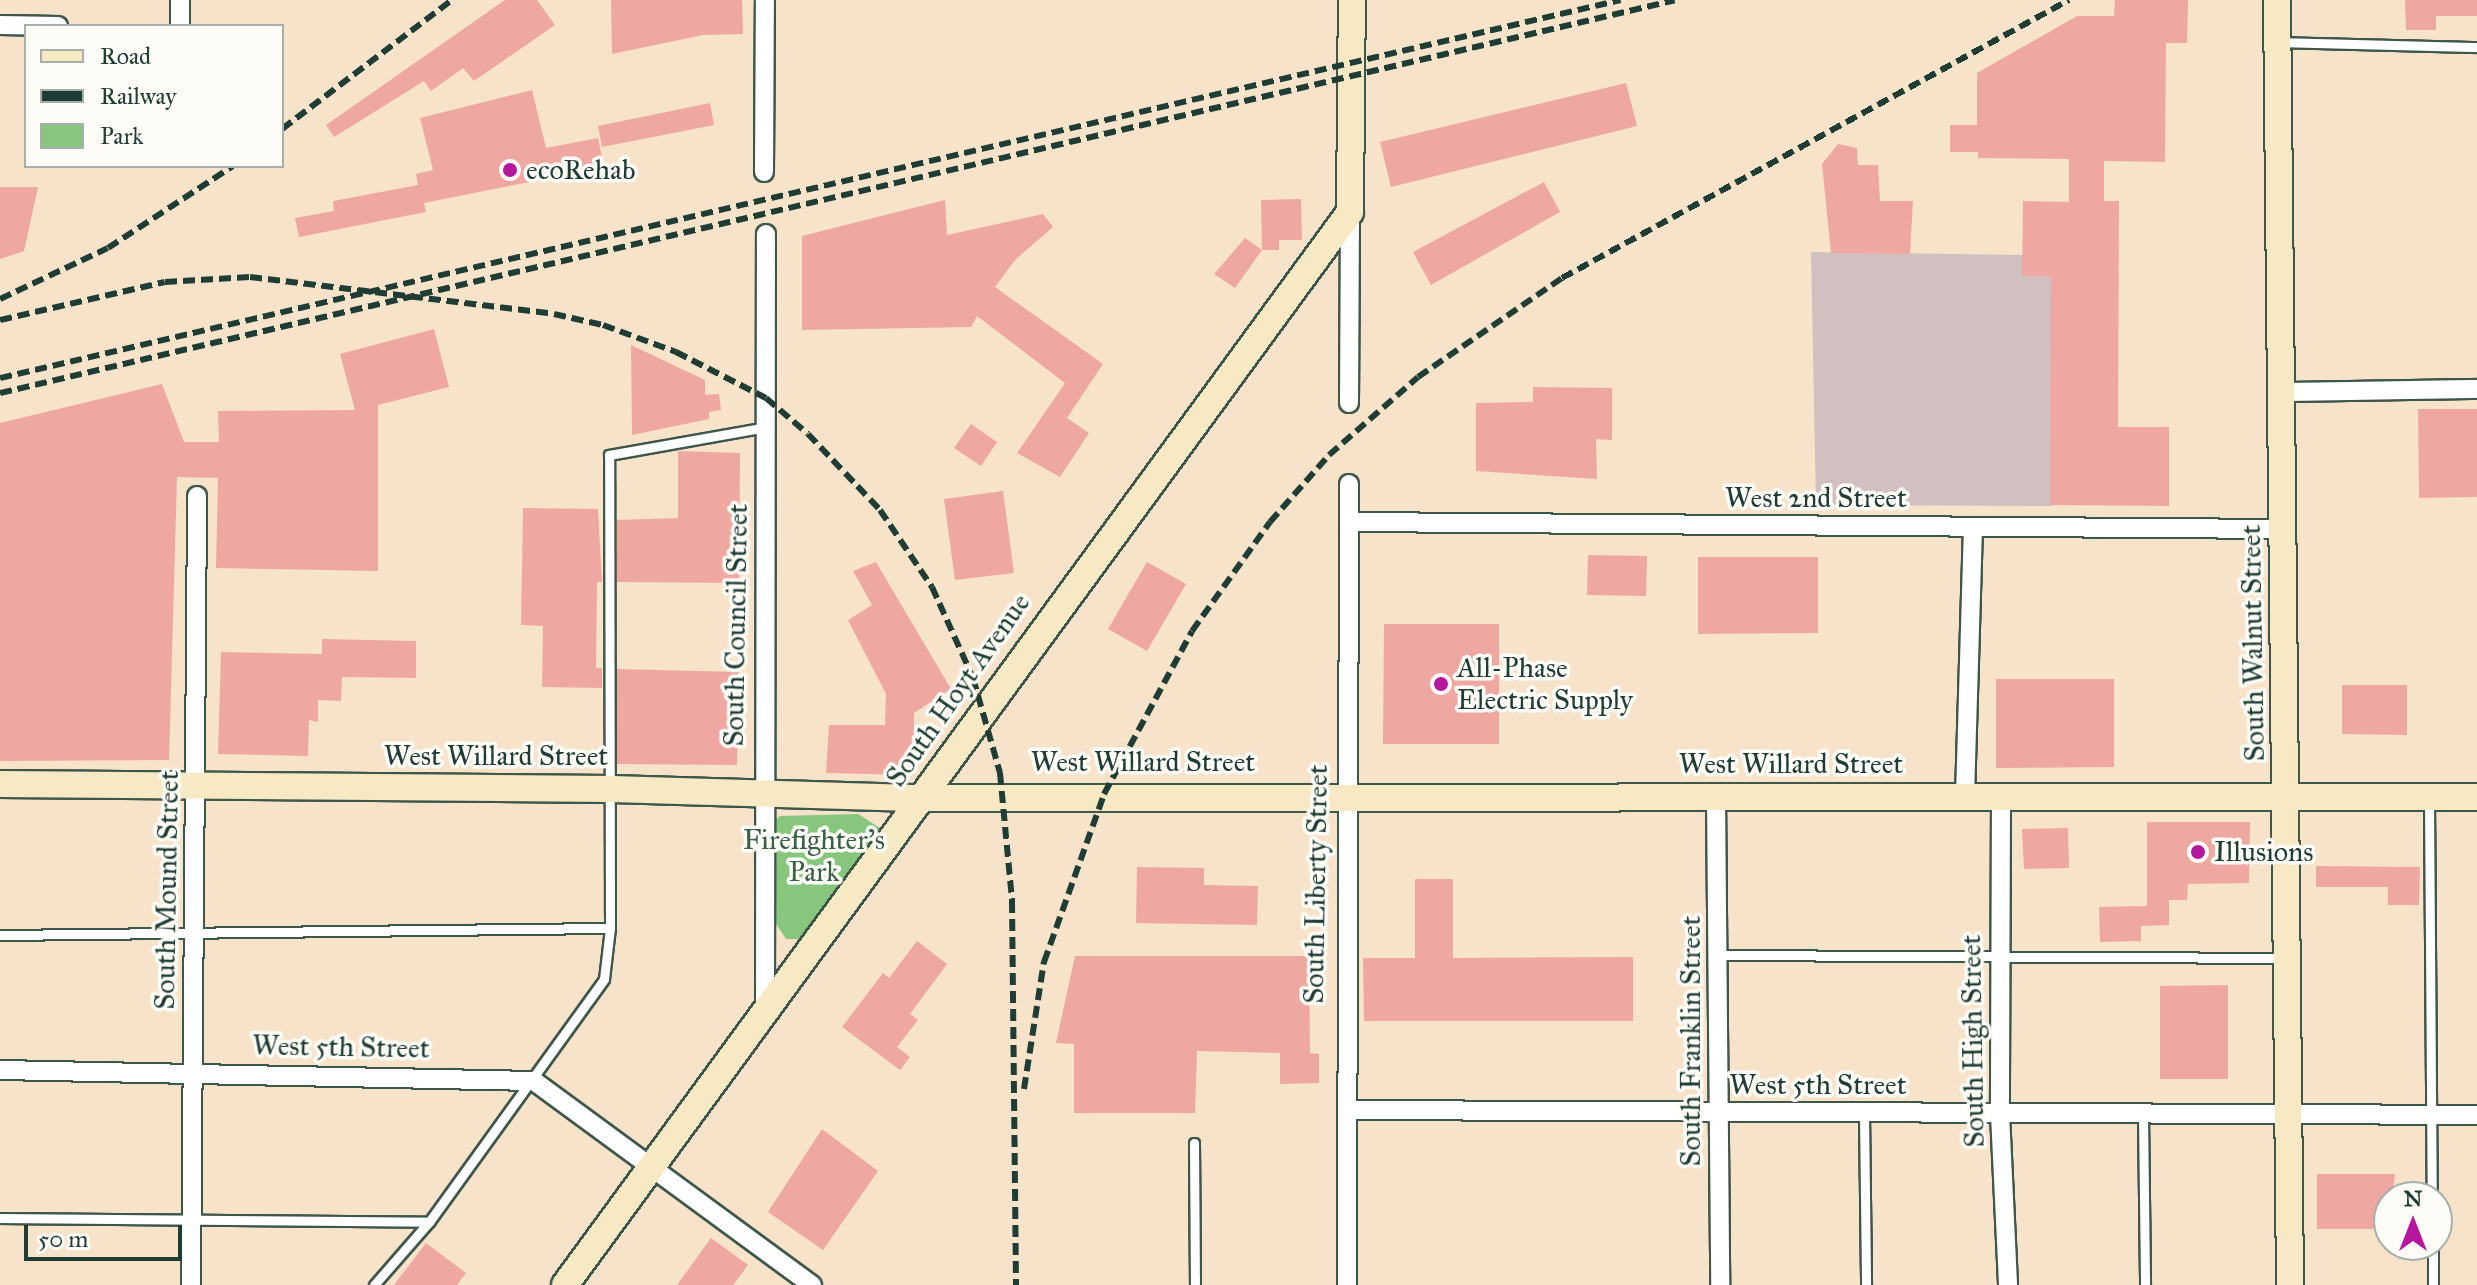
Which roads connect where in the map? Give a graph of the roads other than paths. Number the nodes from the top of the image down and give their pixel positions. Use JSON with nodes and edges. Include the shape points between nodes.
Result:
{"nodes":[{"id":1,"x":180,"y":0,"type":"edge"},
{"id":2,"x":765,"y":0,"type":"edge"},
{"id":3,"x":1352,"y":0,"type":"edge"},
{"id":4,"x":2277,"y":0,"type":"edge"},
{"id":5,"x":180,"y":24,"type":"edge"},
{"id":6,"x":0,"y":25,"type":"edge"},
{"id":7,"x":24,"y":25,"type":"edge"},
{"id":8,"x":2277,"y":42,"type":"junction"},
{"id":9,"x":2477,"y":47,"type":"edge"},
{"id":10,"x":764,"y":172,"type":"dead end"},
{"id":11,"x":1350,"y":212,"type":"junction"},
{"id":12,"x":766,"y":234,"type":"dead end"},
{"id":13,"x":2477,"y":389,"type":"edge"},
{"id":14,"x":2282,"y":392,"type":"junction"},
{"id":15,"x":1349,"y":403,"type":"dead end"},
{"id":16,"x":766,"y":427,"type":"junction"},
{"id":17,"x":1349,"y":484,"type":"dead end"},
{"id":18,"x":197,"y":496,"type":"dead end"},
{"id":19,"x":1350,"y":522,"type":"junction"},
{"id":20,"x":1973,"y":527,"type":"junction"},
{"id":21,"x":2282,"y":529,"type":"junction"},
{"id":22,"x":0,"y":784,"type":"edge"},
{"id":23,"x":193,"y":786,"type":"junction"},
{"id":24,"x":612,"y":789,"type":"junction"},
{"id":25,"x":762,"y":793,"type":"junction"},
{"id":26,"x":1347,"y":794,"type":"junction"},
{"id":27,"x":1716,"y":796,"type":"junction"},
{"id":28,"x":1965,"y":796,"type":"junction"},
{"id":29,"x":2286,"y":796,"type":"junction"},
{"id":30,"x":2429,"y":796,"type":"junction"},
{"id":31,"x":2001,"y":797,"type":"junction"},
{"id":32,"x":2477,"y":797,"type":"edge"},
{"id":33,"x":921,"y":798,"type":"junction"},
{"id":34,"x":610,"y":928,"type":"junction"},
{"id":35,"x":0,"y":935,"type":"edge"},
{"id":36,"x":195,"y":935,"type":"junction"},
{"id":37,"x":1999,"y":954,"type":"junction"},
{"id":38,"x":1718,"y":955,"type":"junction"},
{"id":39,"x":2289,"y":959,"type":"junction"},
{"id":40,"x":765,"y":1017,"type":"junction"},
{"id":41,"x":0,"y":1070,"type":"edge"},
{"id":42,"x":192,"y":1071,"type":"junction"},
{"id":43,"x":534,"y":1081,"type":"junction"},
{"id":44,"x":1347,"y":1110,"type":"junction"},
{"id":45,"x":1719,"y":1112,"type":"junction"},
{"id":46,"x":1864,"y":1114,"type":"junction"},
{"id":47,"x":2000,"y":1114,"type":"junction"},
{"id":48,"x":2143,"y":1115,"type":"junction"},
{"id":49,"x":2288,"y":1115,"type":"junction"},
{"id":50,"x":2431,"y":1115,"type":"junction"},
{"id":51,"x":2477,"y":1115,"type":"edge"},
{"id":52,"x":1194,"y":1143,"type":"dead end"},
{"id":53,"x":653,"y":1167,"type":"junction"},
{"id":54,"x":2432,"y":1181,"type":"edge"},
{"id":55,"x":0,"y":1218,"type":"edge"},
{"id":56,"x":192,"y":1219,"type":"junction"},
{"id":57,"x":429,"y":1222,"type":"junction"},
{"id":58,"x":2433,"y":1261,"type":"edge"},
{"id":59,"x":191,"y":1285,"type":"edge"},
{"id":60,"x":374,"y":1285,"type":"edge"},
{"id":61,"x":566,"y":1285,"type":"edge"},
{"id":62,"x":812,"y":1285,"type":"edge"},
{"id":63,"x":1195,"y":1285,"type":"edge"},
{"id":64,"x":1347,"y":1285,"type":"edge"},
{"id":65,"x":1720,"y":1285,"type":"edge"},
{"id":66,"x":1866,"y":1285,"type":"edge"},
{"id":67,"x":2008,"y":1285,"type":"edge"},
{"id":68,"x":2145,"y":1285,"type":"edge"},
{"id":69,"x":2290,"y":1285,"type":"edge"},
{"id":70,"x":2433,"y":1285,"type":"edge"}],
"edges":[{"from":1,"to":5,"type":"street"},
{"from":2,"to":10,"type":"street"},
{"from":3,"to":11,"type":"main road"},
{"from":4,"to":8,"type":"main road","name":"South Walnut Street"},
{"from":6,"to":7,"type":"street"},
{"from":8,"to":9,"type":"lane"},
{"from":8,"to":14,"type":"main road","name":"South Walnut Street"},
{"from":11,"to":15,"type":"street"},
{"from":11,"to":33,"type":"main road","name":"South Hoyt Avenue"},
{"from":12,"to":16,"type":"street","name":"South Council Street"},
{"from":13,"to":14,"type":"street"},
{"from":14,"to":21,"type":"main road","name":"South Walnut Street"},
{"from":16,"to":24,"type":"lane","via":[[609,455]]},
{"from":16,"to":25,"type":"street","name":"South Council Street"},
{"from":17,"to":19,"type":"street","name":"South Liberty Street"},
{"from":18,"to":23,"type":"street","name":"South Mound Street"},
{"from":19,"to":20,"type":"street","name":"West 2nd Street"},
{"from":19,"to":26,"type":"street","name":"South Liberty Street"},
{"from":20,"to":21,"type":"street","name":"West 2nd Street"},
{"from":20,"to":28,"type":"street"},
{"from":21,"to":29,"type":"main road","name":"South Walnut Street"},
{"from":22,"to":23,"type":"main road","name":"West Willard Street"},
{"from":23,"to":24,"type":"main road","name":"West Willard Street"},
{"from":23,"to":36,"type":"street","name":"South Mound Street"},
{"from":24,"to":25,"type":"main road","name":"West Willard Street"},
{"from":24,"to":34,"type":"lane"},
{"from":25,"to":33,"type":"main road","name":"West Willard Street"},
{"from":25,"to":40,"type":"street","name":"South Council Street"},
{"from":26,"to":27,"type":"main road","name":"West Willard Street"},
{"from":26,"to":33,"type":"main road","name":"West Willard Street"},
{"from":26,"to":44,"type":"street","name":"South Liberty Street"},
{"from":27,"to":28,"type":"main road","name":"West Willard Street"},
{"from":27,"to":38,"type":"street","name":"South Franklin Street"},
{"from":28,"to":31,"type":"main road","name":"West Willard Street"},
{"from":29,"to":30,"type":"main road","name":"West Willard Street"},
{"from":29,"to":31,"type":"main road","name":"West Willard Street"},
{"from":29,"to":39,"type":"main road","name":"South Walnut Street"},
{"from":30,"to":32,"type":"main road","name":"West Willard Street"},
{"from":30,"to":50,"type":"lane"},
{"from":31,"to":37,"type":"street","name":"South High Street"},
{"from":33,"to":40,"type":"main road","name":"South Hoyt Avenue"},
{"from":34,"to":36,"type":"lane"},
{"from":34,"to":43,"type":"lane","via":[[604,979]]},
{"from":35,"to":36,"type":"lane"},
{"from":36,"to":42,"type":"street","name":"South Mound Street"},
{"from":37,"to":38,"type":"lane"},
{"from":37,"to":39,"type":"lane"},
{"from":37,"to":47,"type":"street","name":"South High Street"},
{"from":38,"to":45,"type":"street","name":"South Franklin Street"},
{"from":39,"to":49,"type":"main road","name":"South Walnut Street"},
{"from":40,"to":53,"type":"main road","name":"South Hoyt Avenue"},
{"from":41,"to":42,"type":"street","name":"West 5th Street"},
{"from":42,"to":43,"type":"street","name":"West 5th Street"},
{"from":42,"to":56,"type":"street","name":"South Mound Street"},
{"from":43,"to":53,"type":"street"},
{"from":43,"to":57,"type":"lane"},
{"from":44,"to":45,"type":"street","name":"West 5th Street"},
{"from":44,"to":64,"type":"street","name":"South Liberty Street"},
{"from":45,"to":46,"type":"street","name":"West 5th Street"},
{"from":45,"to":65,"type":"street","name":"South Franklin Street"},
{"from":46,"to":47,"type":"street","name":"West 5th Street"},
{"from":46,"to":66,"type":"lane"},
{"from":47,"to":48,"type":"street","name":"West 5th Street"},
{"from":47,"to":67,"type":"street","name":"South High Street"},
{"from":48,"to":49,"type":"street","name":"West 5th Street"},
{"from":48,"to":68,"type":"lane"},
{"from":49,"to":50,"type":"street","name":"West 5th Street"},
{"from":49,"to":69,"type":"main road","name":"South Walnut Street"},
{"from":50,"to":51,"type":"street","name":"West 5th Street"},
{"from":50,"to":54,"type":"lane"},
{"from":52,"to":63,"type":"lane"},
{"from":53,"to":61,"type":"main road","name":"South Hoyt Avenue"},
{"from":53,"to":62,"type":"street"},
{"from":55,"to":56,"type":"lane"},
{"from":56,"to":57,"type":"lane"},
{"from":56,"to":59,"type":"street","name":"South Mound Street"},
{"from":57,"to":60,"type":"lane"},
{"from":58,"to":70,"type":"lane"}]}
